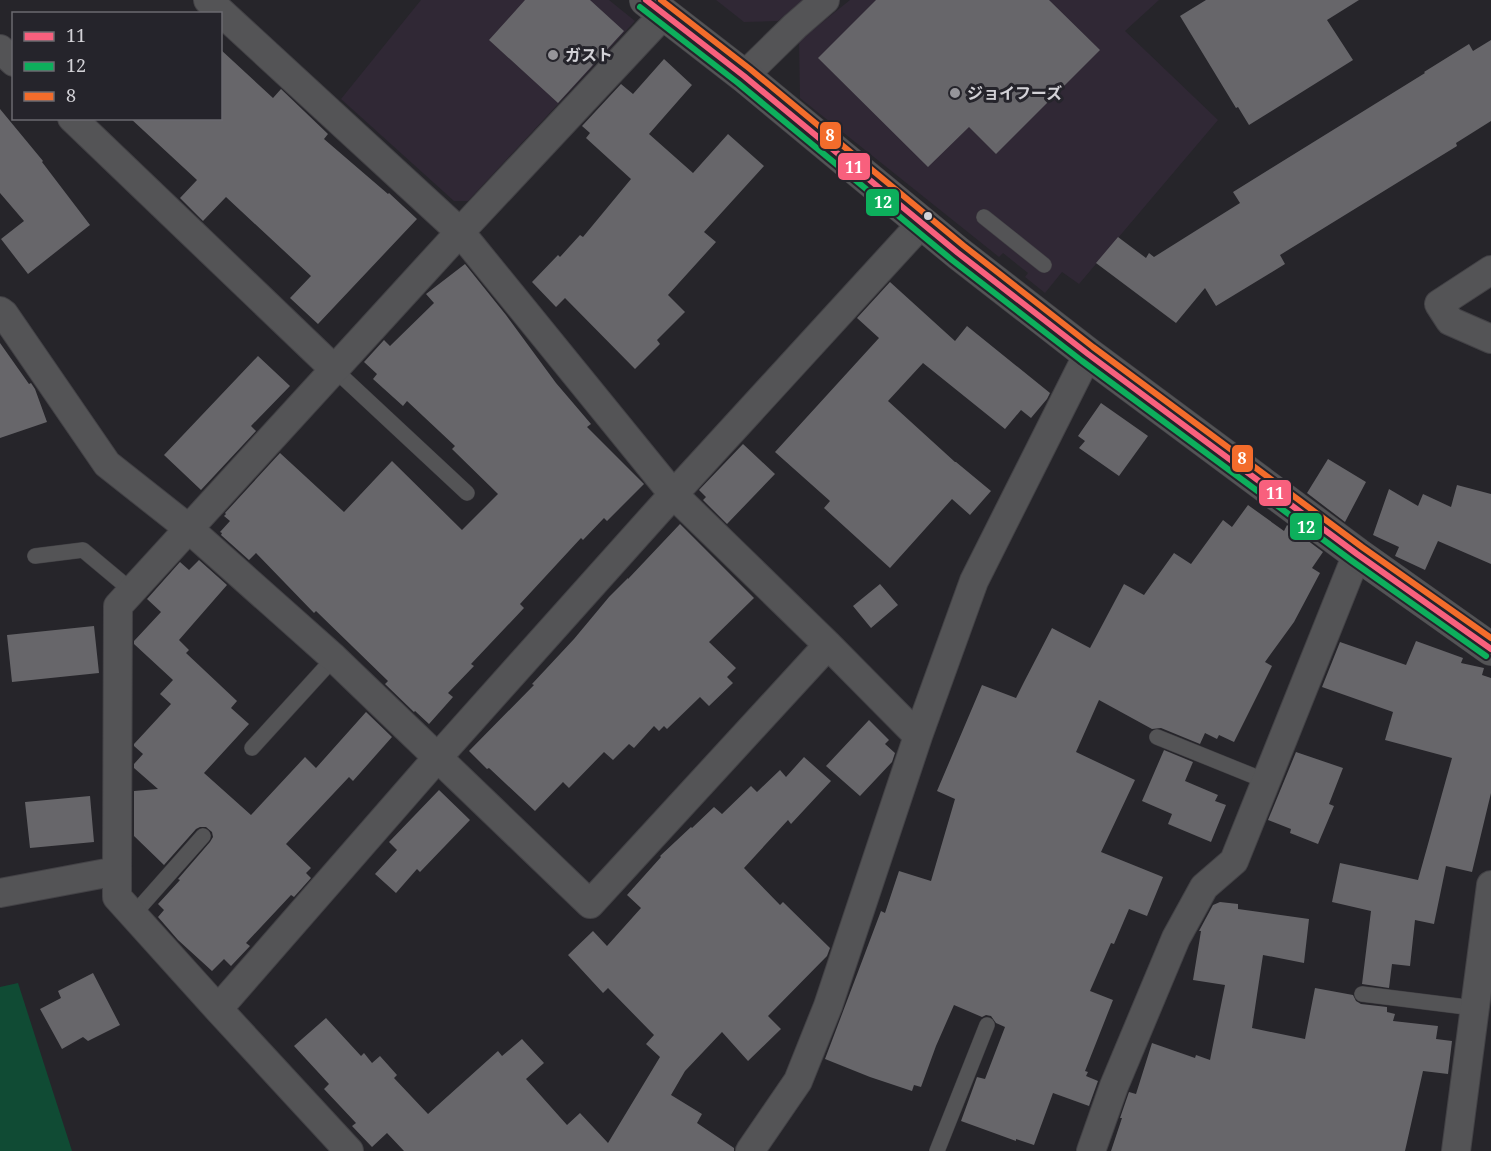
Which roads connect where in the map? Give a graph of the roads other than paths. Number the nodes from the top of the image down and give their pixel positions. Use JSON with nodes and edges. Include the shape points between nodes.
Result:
{"nodes":[{"id":1,"x":208,"y":0,"type":"edge"},
{"id":2,"x":825,"y":0,"type":"edge"},
{"id":3,"x":655,"y":7,"type":"edge"},
{"id":4,"x":221,"y":12,"type":"edge"},
{"id":5,"x":222,"y":13,"type":"edge"},
{"id":6,"x":0,"y":49,"type":"edge"},
{"id":7,"x":12,"y":60,"type":"edge"},
{"id":8,"x":744,"y":76,"type":"junction"},
{"id":9,"x":74,"y":120,"type":"edge"},
{"id":10,"x":984,"y":217,"type":"dead end"},
{"id":11,"x":922,"y":223,"type":"junction"},
{"id":12,"x":460,"y":232,"type":"junction"},
{"id":13,"x":1044,"y":265,"type":"dead end"},
{"id":14,"x":1491,"y":270,"type":"edge"},
{"id":15,"x":0,"y":311,"type":"edge"},
{"id":16,"x":1491,"y":339,"type":"edge"},
{"id":17,"x":1088,"y":354,"type":"junction"},
{"id":18,"x":334,"y":369,"type":"junction"},
{"id":19,"x":467,"y":493,"type":"dead end"},
{"id":20,"x":673,"y":494,"type":"junction"},
{"id":21,"x":188,"y":528,"type":"junction"},
{"id":22,"x":1357,"y":554,"type":"junction"},
{"id":23,"x":35,"y":556,"type":"dead end"},
{"id":24,"x":132,"y":591,"type":"junction"},
{"id":25,"x":828,"y":645,"type":"junction"},
{"id":26,"x":1491,"y":649,"type":"edge"},
{"id":27,"x":334,"y":658,"type":"junction"},
{"id":28,"x":918,"y":736,"type":"junction"},
{"id":29,"x":1157,"y":737,"type":"dead end"},
{"id":30,"x":252,"y":748,"type":"dead end"},
{"id":31,"x":438,"y":757,"type":"junction"},
{"id":32,"x":1266,"y":781,"type":"junction"},
{"id":33,"x":202,"y":836,"type":"dead end"},
{"id":34,"x":117,"y":871,"type":"junction"},
{"id":35,"x":1491,"y":885,"type":"edge"},
{"id":36,"x":0,"y":893,"type":"edge"},
{"id":37,"x":133,"y":915,"type":"junction"},
{"id":38,"x":1362,"y":994,"type":"dead end"},
{"id":39,"x":1474,"y":1008,"type":"junction"},
{"id":40,"x":218,"y":1009,"type":"junction"},
{"id":41,"x":987,"y":1025,"type":"dead end"},
{"id":42,"x":349,"y":1151,"type":"edge"},
{"id":43,"x":750,"y":1151,"type":"edge"},
{"id":44,"x":937,"y":1151,"type":"edge"},
{"id":45,"x":1091,"y":1151,"type":"edge"},
{"id":46,"x":1456,"y":1151,"type":"edge"}],
"edges":[{"from":1,"to":4,"type":"street"},
{"from":2,"to":8,"type":"street"},
{"from":3,"to":8,"type":"street"},
{"from":3,"to":12,"type":"street"},
{"from":5,"to":12,"type":"street"},
{"from":6,"to":7,"type":"street"},
{"from":8,"to":11,"type":"street"},
{"from":9,"to":18,"type":"street"},
{"from":10,"to":13,"type":"lane"},
{"from":11,"to":17,"type":"street"},
{"from":11,"to":20,"type":"street"},
{"from":12,"to":18,"type":"street"},
{"from":12,"to":20,"type":"street"},
{"from":14,"to":16,"type":"street","via":[[1439,304],[1450,321]]},
{"from":15,"to":21,"type":"street","via":[[107,464]]},
{"from":17,"to":22,"type":"street"},
{"from":17,"to":28,"type":"street","via":[[974,581]]},
{"from":18,"to":19,"type":"lane"},
{"from":18,"to":21,"type":"street"},
{"from":20,"to":25,"type":"street"},
{"from":20,"to":31,"type":"street"},
{"from":21,"to":24,"type":"street"},
{"from":21,"to":27,"type":"street"},
{"from":22,"to":26,"type":"street"},
{"from":22,"to":32,"type":"street"},
{"from":23,"to":24,"type":"lane","via":[[82,550]]},
{"from":24,"to":34,"type":"street","via":[[118,606]]},
{"from":25,"to":28,"type":"street"},
{"from":25,"to":31,"type":"street","via":[[590,904]]},
{"from":27,"to":30,"type":"lane"},
{"from":27,"to":31,"type":"street"},
{"from":28,"to":43,"type":"street","via":[[828,1006],[798,1080]]},
{"from":29,"to":32,"type":"lane"},
{"from":31,"to":40,"type":"street"},
{"from":32,"to":45,"type":"street","via":[[1234,861],[1204,887],[1176,938]]},
{"from":33,"to":37,"type":"lane"},
{"from":34,"to":36,"type":"street"},
{"from":34,"to":37,"type":"street","via":[[117,897]]},
{"from":35,"to":39,"type":"street"},
{"from":37,"to":40,"type":"street"},
{"from":38,"to":39,"type":"lane"},
{"from":39,"to":46,"type":"street"},
{"from":40,"to":42,"type":"street"},
{"from":41,"to":44,"type":"lane"}]}
